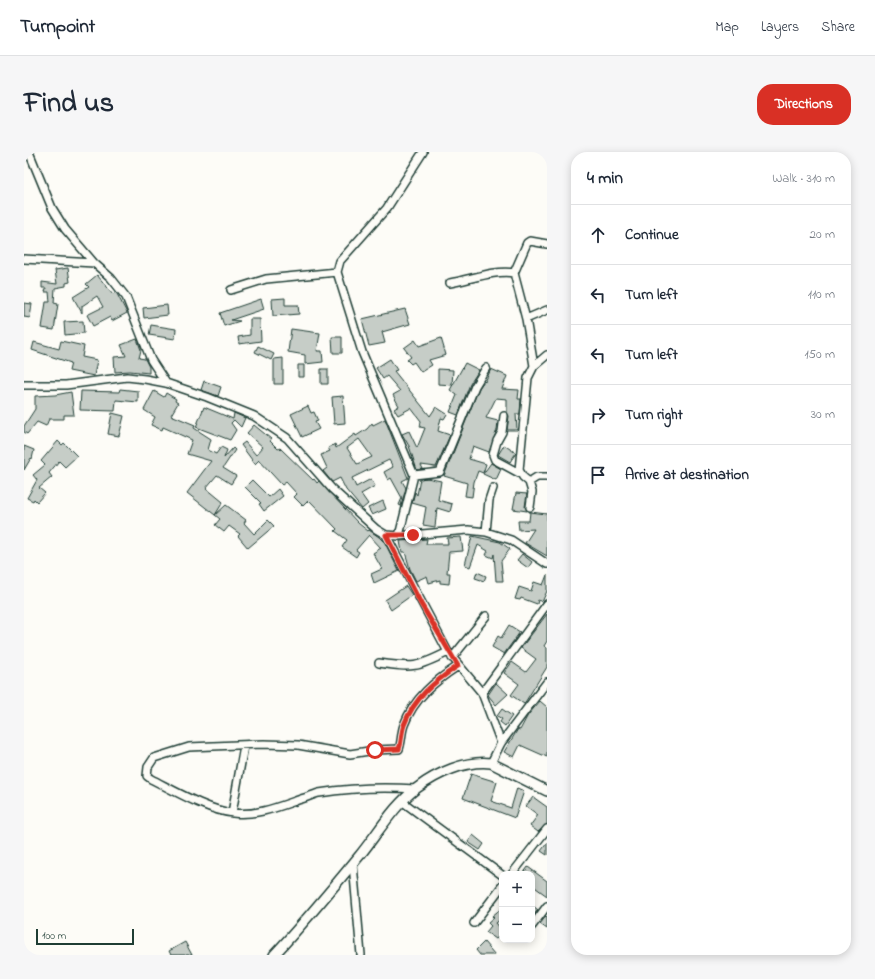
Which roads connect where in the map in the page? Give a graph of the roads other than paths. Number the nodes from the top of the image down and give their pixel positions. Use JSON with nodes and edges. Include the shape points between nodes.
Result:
{"nodes":[{"id":1,"x":29,"y":152,"type":"edge"},
{"id":2,"x":423,"y":152,"type":"edge"},
{"id":3,"x":547,"y":244,"type":"edge"},
{"id":4,"x":24,"y":258,"type":"edge"},
{"id":5,"x":94,"y":263,"type":"junction"},
{"id":6,"x":337,"y":272,"type":"junction"},
{"id":7,"x":514,"y":273,"type":"junction"},
{"id":8,"x":450,"y":283,"type":"dead end"},
{"id":9,"x":231,"y":290,"type":"dead end"},
{"id":10,"x":547,"y":310,"type":"edge"},
{"id":11,"x":526,"y":319,"type":"junction"},
{"id":12,"x":547,"y":355,"type":"edge"},
{"id":13,"x":534,"y":366,"type":"junction"},
{"id":14,"x":486,"y":368,"type":"dead end"},
{"id":15,"x":166,"y":384,"type":"junction"},
{"id":16,"x":24,"y":385,"type":"edge"},
{"id":17,"x":504,"y":416,"type":"dead end"},
{"id":18,"x":519,"y":473,"type":"junction"},
{"id":19,"x":414,"y":475,"type":"junction"},
{"id":20,"x":547,"y":477,"type":"edge"},
{"id":21,"x":530,"y":482,"type":"junction"},
{"id":22,"x":493,"y":488,"type":"dead end"},
{"id":23,"x":530,"y":507,"type":"dead end"},
{"id":24,"x":486,"y":532,"type":"junction"},
{"id":25,"x":386,"y":535,"type":"junction"},
{"id":26,"x":399,"y":536,"type":"junction"},
{"id":27,"x":547,"y":564,"type":"edge"},
{"id":28,"x":547,"y":604,"type":"edge"},
{"id":29,"x":486,"y":616,"type":"dead end"},
{"id":30,"x":450,"y":655,"type":"junction"},
{"id":31,"x":379,"y":663,"type":"dead end"},
{"id":32,"x":458,"y":666,"type":"junction"},
{"id":33,"x":547,"y":682,"type":"edge"},
{"id":34,"x":482,"y":694,"type":"junction"},
{"id":35,"x":501,"y":743,"type":"junction"},
{"id":36,"x":244,"y":746,"type":"junction"},
{"id":37,"x":491,"y":763,"type":"junction"},
{"id":38,"x":416,"y":789,"type":"junction"},
{"id":39,"x":547,"y":791,"type":"edge"},
{"id":40,"x":403,"y":802,"type":"junction"},
{"id":41,"x":232,"y":814,"type":"junction"},
{"id":42,"x":547,"y":830,"type":"edge"},
{"id":43,"x":353,"y":864,"type":"junction"},
{"id":44,"x":514,"y":871,"type":"edge"},
{"id":45,"x":499,"y":873,"type":"edge"},
{"id":46,"x":499,"y":890,"type":"edge"},
{"id":47,"x":547,"y":906,"type":"edge"},
{"id":48,"x":535,"y":922,"type":"edge"},
{"id":49,"x":474,"y":923,"type":"dead end"},
{"id":50,"x":274,"y":955,"type":"edge"},
{"id":51,"x":361,"y":955,"type":"edge"}],
"edges":[{"from":1,"to":5,"type":"street","via":[[52,208],[65,229]]},
{"from":2,"to":6,"type":"street","via":[[387,208],[340,261]]},
{"from":3,"to":7,"type":"street","via":[[530,241],[527,243]]},
{"from":4,"to":5,"type":"street"},
{"from":5,"to":15,"type":"street","via":[[111,278],[126,298],[151,360]]},
{"from":6,"to":9,"type":"street","via":[[266,279]]},
{"from":6,"to":19,"type":"street","via":[[362,352]]},
{"from":7,"to":8,"type":"street","via":[[503,271]]},
{"from":7,"to":11,"type":"street"},
{"from":10,"to":11,"type":"street"},
{"from":11,"to":13,"type":"street"},
{"from":12,"to":13,"type":"street"},
{"from":13,"to":18,"type":"street","via":[[528,378]]},
{"from":14,"to":19,"type":"street","via":[[474,386],[442,469],[436,474]]},
{"from":15,"to":16,"type":"street","via":[[127,377],[66,385]]},
{"from":15,"to":25,"type":"street","via":[[254,416],[272,427],[287,438],[332,489]]},
{"from":17,"to":18,"type":"street","via":[[502,432],[493,455],[495,460]]},
{"from":18,"to":21,"type":"street"},
{"from":19,"to":26,"type":"street"},
{"from":20,"to":21,"type":"street"},
{"from":21,"to":23,"type":"street"},
{"from":22,"to":24,"type":"street","via":[[489,500]]},
{"from":24,"to":26,"type":"street","via":[[468,530]]},
{"from":24,"to":27,"type":"street","via":[[511,540]]},
{"from":25,"to":26,"type":"street"},
{"from":25,"to":30,"type":"street"},
{"from":28,"to":34,"type":"street"},
{"from":29,"to":30,"type":"street"},
{"from":30,"to":31,"type":"street","via":[[417,667]]},
{"from":30,"to":32,"type":"street"},
{"from":32,"to":34,"type":"street"},
{"from":32,"to":36,"type":"street","via":[[438,679],[419,699],[405,724],[399,749],[350,754],[298,745]]},
{"from":33,"to":35,"type":"street"},
{"from":34,"to":35,"type":"street"},
{"from":35,"to":37,"type":"street"},
{"from":36,"to":41,"type":"street"},
{"from":36,"to":41,"type":"street","via":[[189,747],[154,758],[146,773],[151,779],[193,800]]},
{"from":37,"to":38,"type":"main road","via":[[453,769]]},
{"from":37,"to":39,"type":"main road"},
{"from":38,"to":40,"type":"main road"},
{"from":38,"to":41,"type":"street","via":[[383,787],[318,794],[276,808]]},
{"from":40,"to":43,"type":"main road"},
{"from":40,"to":45,"type":"street"},
{"from":42,"to":44,"type":"street"},
{"from":43,"to":50,"type":"main road"},
{"from":43,"to":51,"type":"street"},
{"from":46,"to":49,"type":"street"},
{"from":47,"to":48,"type":"street"}]}
